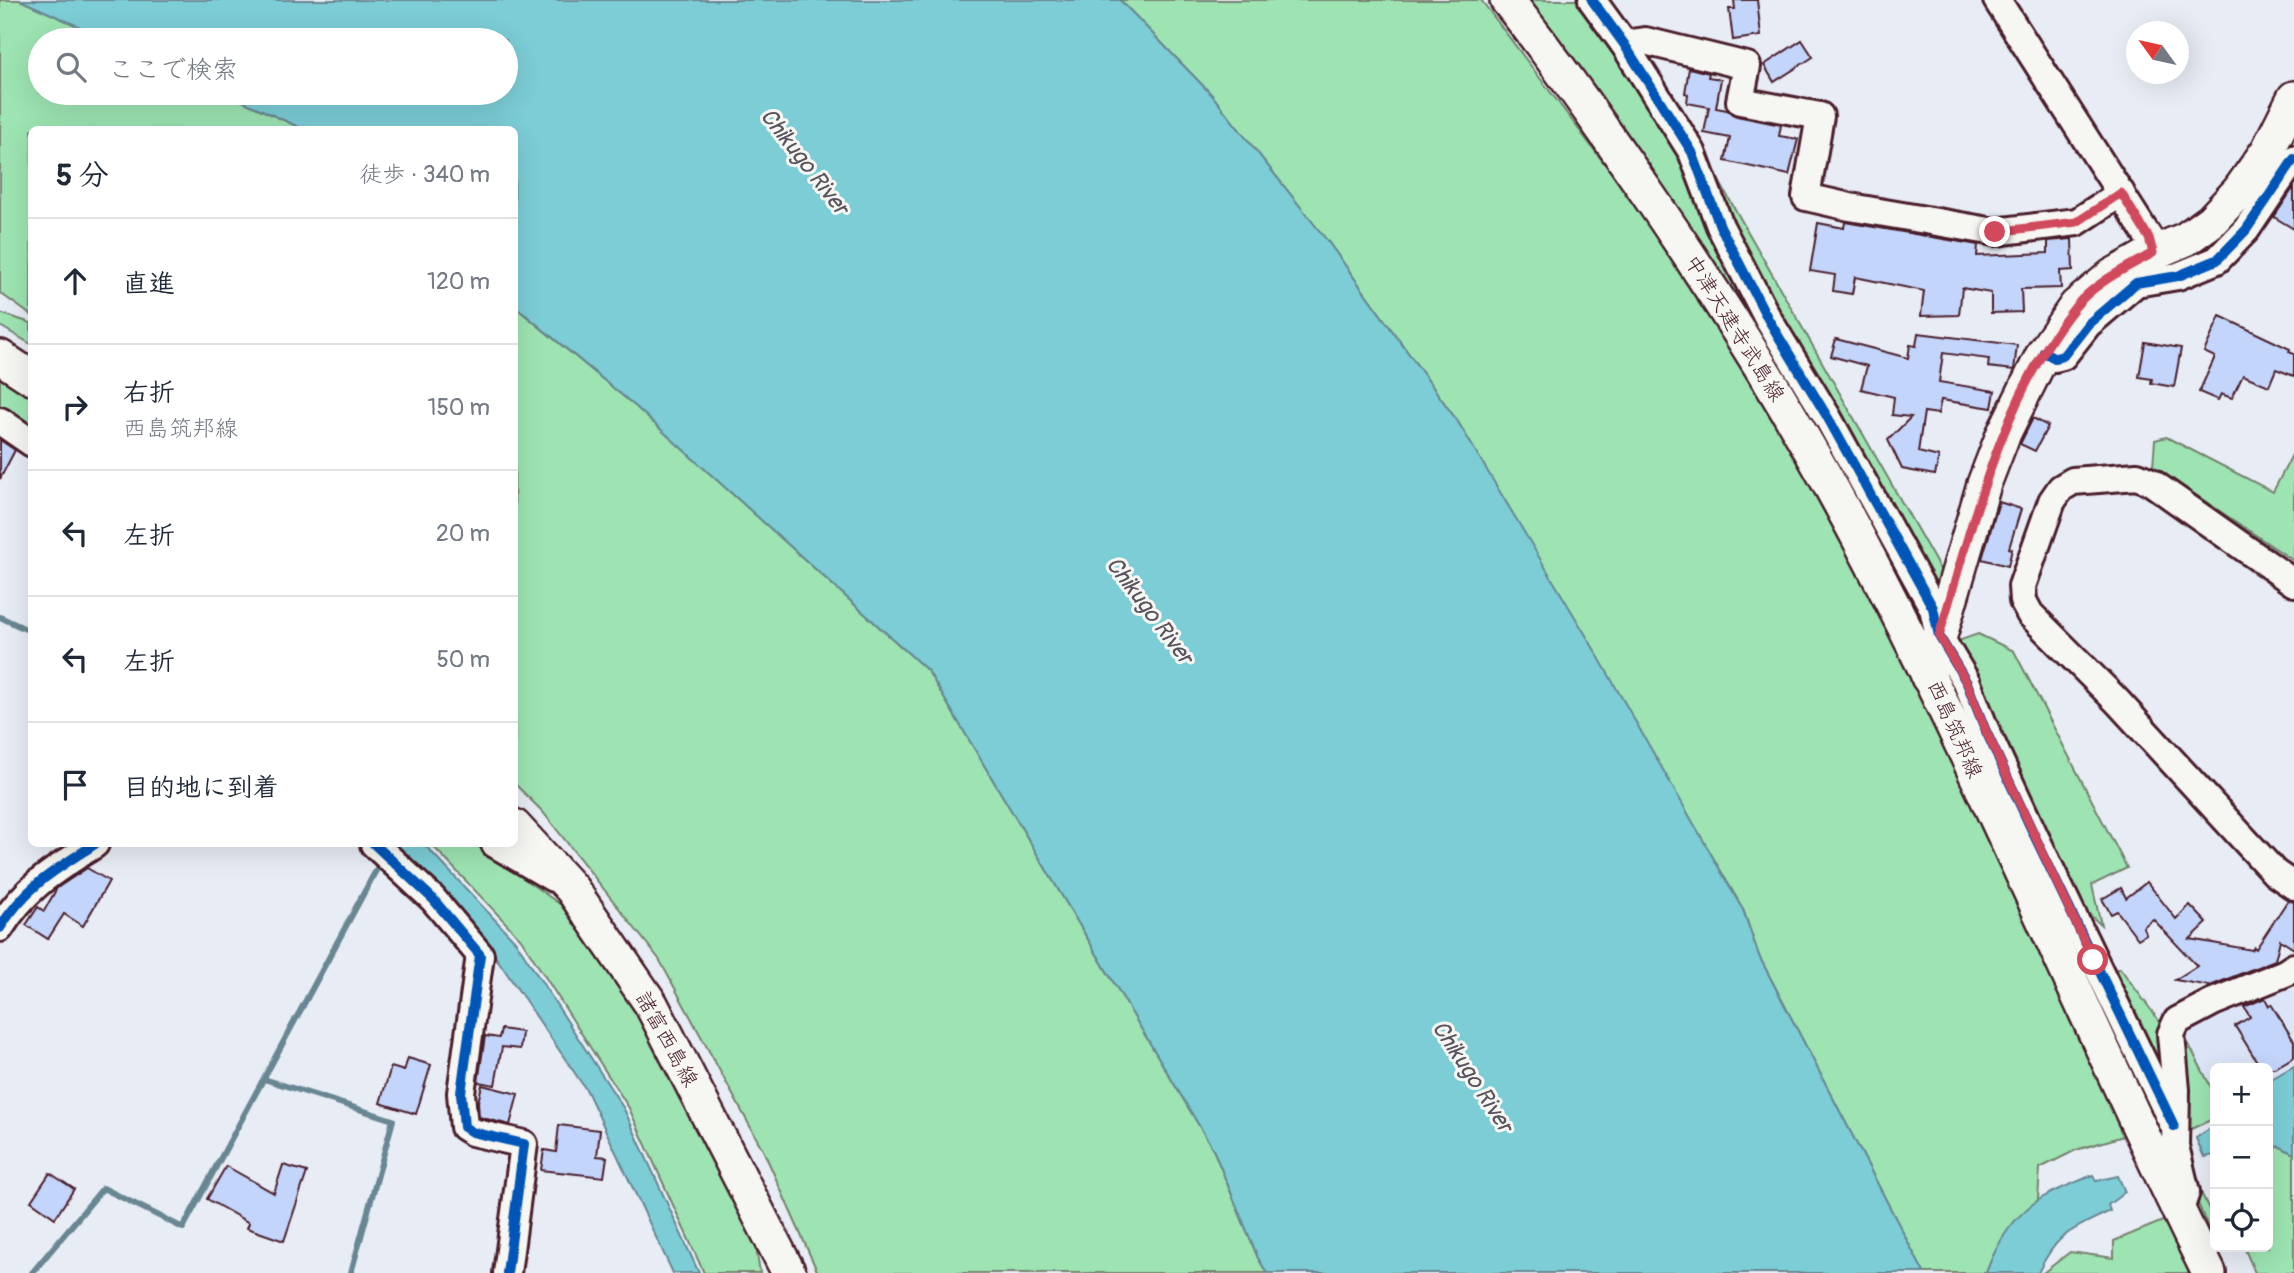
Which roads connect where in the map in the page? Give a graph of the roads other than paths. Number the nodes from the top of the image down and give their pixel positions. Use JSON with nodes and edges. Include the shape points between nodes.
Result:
{"nodes":[{"id":1,"x":1507,"y":0,"type":"edge"},
{"id":2,"x":1592,"y":0,"type":"edge"},
{"id":3,"x":1997,"y":0,"type":"edge"},
{"id":4,"x":1624,"y":44,"type":"junction"},
{"id":5,"x":2294,"y":98,"type":"edge"},
{"id":6,"x":2294,"y":159,"type":"edge"},
{"id":7,"x":2121,"y":193,"type":"junction"},
{"id":8,"x":2153,"y":253,"type":"junction"},
{"id":9,"x":2045,"y":352,"type":"junction"},
{"id":10,"x":0,"y":356,"type":"edge"},
{"id":11,"x":28,"y":375,"type":"edge"},
{"id":12,"x":0,"y":421,"type":"edge"},
{"id":13,"x":28,"y":440,"type":"edge"},
{"id":14,"x":2294,"y":583,"type":"edge"},
{"id":15,"x":1939,"y":636,"type":"junction"},
{"id":16,"x":1928,"y":677,"type":"junction"},
{"id":17,"x":518,"y":830,"type":"edge"},
{"id":18,"x":90,"y":847,"type":"edge"},
{"id":19,"x":377,"y":847,"type":"edge"},
{"id":20,"x":500,"y":847,"type":"edge"},
{"id":21,"x":2294,"y":886,"type":"edge"},
{"id":22,"x":572,"y":889,"type":"junction"},
{"id":23,"x":0,"y":928,"type":"edge"},
{"id":24,"x":2294,"y":967,"type":"edge"},
{"id":25,"x":2174,"y":1126,"type":"junction"},
{"id":26,"x":2179,"y":1213,"type":"junction"},
{"id":27,"x":780,"y":1266,"type":"edge"},
{"id":28,"x":507,"y":1273,"type":"edge"},
{"id":29,"x":2209,"y":1273,"type":"edge"}],
"edges":[{"from":1,"to":16,"type":"main road","name":"中津天建寺武島線","via":[[1561,68],[1747,343],[1831,487]]},
{"from":2,"to":4,"type":"street"},
{"from":3,"to":7,"type":"street"},
{"from":4,"to":7,"type":"street","via":[[1646,41],[1747,66],[1740,101],[1820,116],[1806,197],[1995,232],[2077,222]]},
{"from":4,"to":15,"type":"street","via":[[1692,152],[1720,226],[1933,607]]},
{"from":5,"to":8,"type":"main road","name":"西島筑邦線","via":[[2268,150],[2239,191],[2211,221],[2186,239]]},
{"from":6,"to":9,"type":"street","via":[[2246,230],[2217,260],[2178,276],[2136,283],[2088,324],[2063,356],[2055,358]]},
{"from":7,"to":8,"type":"street","via":[[2149,238]]},
{"from":8,"to":9,"type":"main road","name":"西島筑邦線","via":[[2112,276],[2076,306]]},
{"from":9,"to":15,"type":"main road","name":"西島筑邦線","via":[[1984,484]]},
{"from":10,"to":11,"type":"main road"},
{"from":12,"to":13,"type":"street"},
{"from":14,"to":21,"type":"street","via":[[2137,476],[2073,481],[2061,488],[2052,501],[2022,586],[2030,614],[2275,873]]},
{"from":15,"to":16,"type":"main road","name":"西島筑邦線"},
{"from":15,"to":25,"type":"street","via":[[1967,683]]},
{"from":16,"to":26,"type":"main road","name":"西島筑邦線"},
{"from":17,"to":22,"type":"main road","name":"諸富西島線"},
{"from":18,"to":23,"type":"street","via":[[24,894]]},
{"from":19,"to":28,"type":"street","via":[[433,899],[480,955],[461,1093],[464,1127],[524,1144]]},
{"from":20,"to":22,"type":"street"},
{"from":22,"to":27,"type":"main road","name":"諸富西島線","via":[[651,1004]]},
{"from":24,"to":25,"type":"street","via":[[2177,1021],[2171,1034]]},
{"from":25,"to":26,"type":"street","via":[[2186,1192]]},
{"from":26,"to":29,"type":"main road","name":"西島筑邦線"}]}
